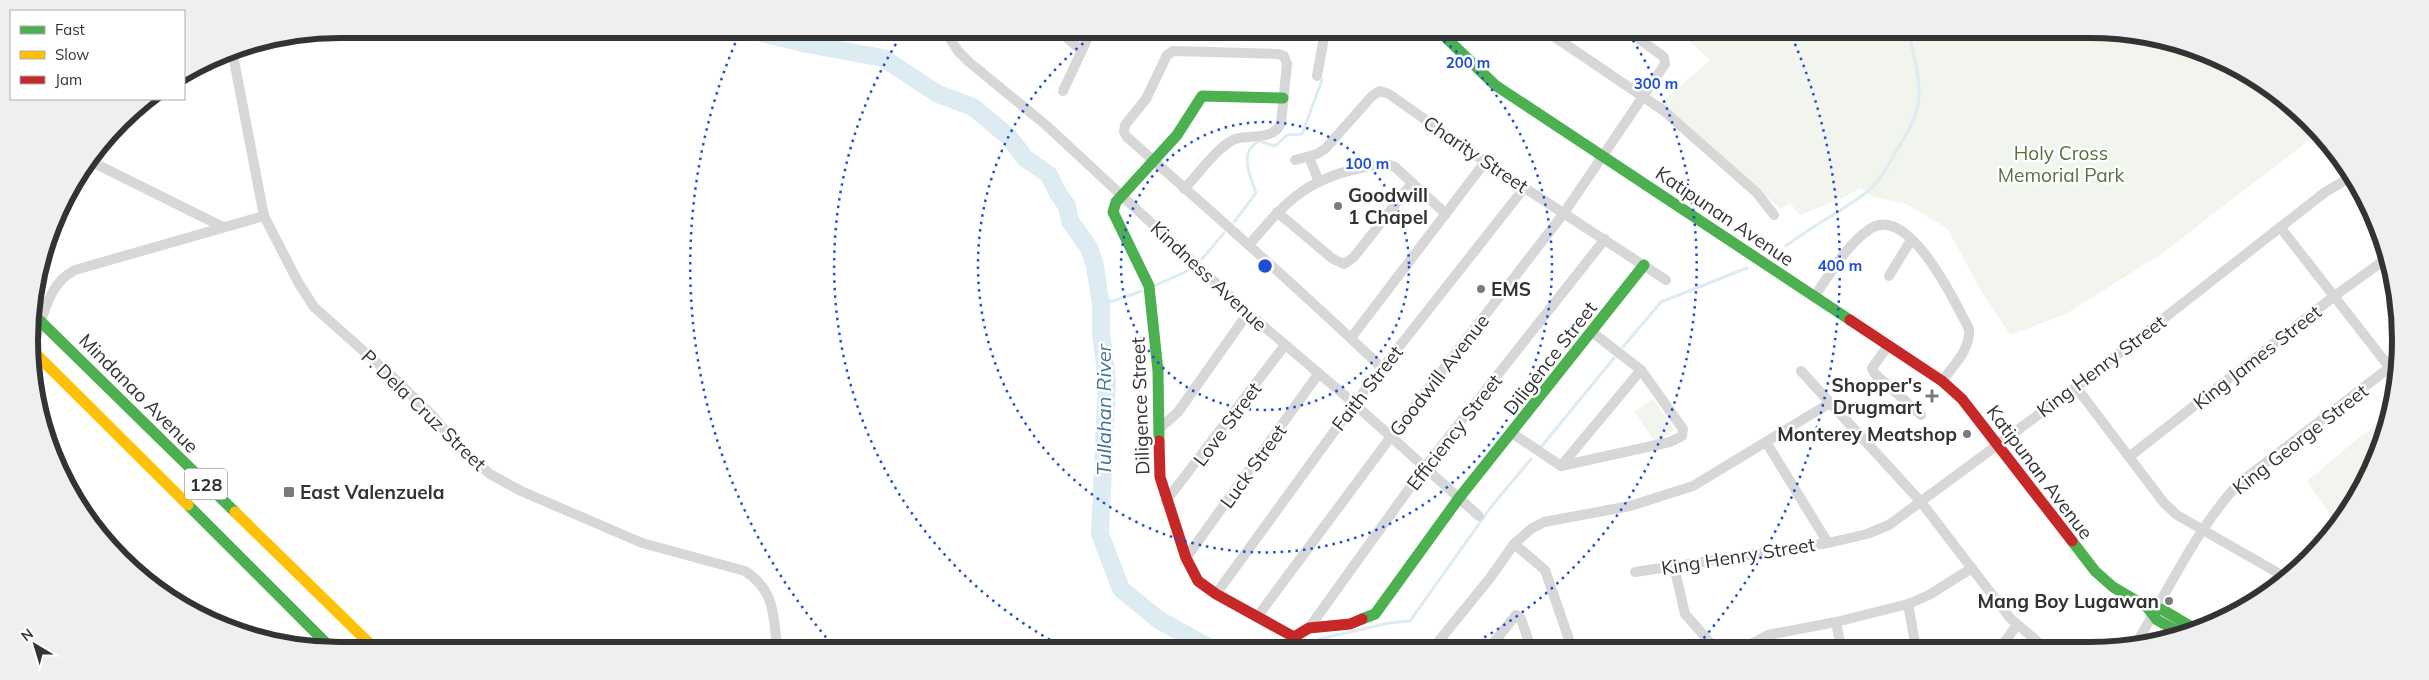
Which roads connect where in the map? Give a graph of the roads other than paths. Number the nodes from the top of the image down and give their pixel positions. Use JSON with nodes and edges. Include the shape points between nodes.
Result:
{"nodes":[{"id":1,"x":950,"y":38,"type":"edge"},
{"id":2,"x":1067,"y":38,"type":"edge"},
{"id":3,"x":1088,"y":38,"type":"edge"},
{"id":4,"x":1323,"y":38,"type":"edge"},
{"id":5,"x":1446,"y":38,"type":"edge"},
{"id":6,"x":1556,"y":38,"type":"edge"},
{"id":7,"x":1638,"y":38,"type":"edge"},
{"id":8,"x":1082,"y":50,"type":"junction"},
{"id":9,"x":233,"y":58,"type":"edge"},
{"id":10,"x":1317,"y":76,"type":"dead end"},
{"id":11,"x":1062,"y":91,"type":"dead end"},
{"id":12,"x":1644,"y":97,"type":"junction"},
{"id":13,"x":1283,"y":98,"type":"junction"},
{"id":14,"x":1604,"y":156,"type":"junction"},
{"id":15,"x":1309,"y":157,"type":"junction"},
{"id":16,"x":1295,"y":160,"type":"dead end"},
{"id":17,"x":1154,"y":161,"type":"junction"},
{"id":18,"x":1486,"y":162,"type":"junction"},
{"id":19,"x":95,"y":163,"type":"edge"},
{"id":20,"x":2346,"y":180,"type":"edge"},
{"id":21,"x":1319,"y":182,"type":"junction"},
{"id":22,"x":1412,"y":183,"type":"junction"},
{"id":23,"x":1525,"y":187,"type":"junction"},
{"id":24,"x":1184,"y":189,"type":"junction"},
{"id":25,"x":1122,"y":195,"type":"junction"},
{"id":26,"x":1277,"y":212,"type":"junction"},
{"id":27,"x":1564,"y":213,"type":"junction"},
{"id":28,"x":1446,"y":214,"type":"junction"},
{"id":29,"x":1774,"y":215,"type":"dead end"},
{"id":30,"x":264,"y":216,"type":"junction"},
{"id":31,"x":223,"y":227,"type":"junction"},
{"id":32,"x":2280,"y":227,"type":"junction"},
{"id":33,"x":1605,"y":239,"type":"junction"},
{"id":34,"x":1912,"y":240,"type":"junction"},
{"id":35,"x":1248,"y":245,"type":"junction"},
{"id":36,"x":2381,"y":262,"type":"edge"},
{"id":37,"x":1644,"y":265,"type":"junction"},
{"id":38,"x":1889,"y":276,"type":"dead end"},
{"id":39,"x":1666,"y":280,"type":"dead end"},
{"id":40,"x":2333,"y":296,"type":"junction"},
{"id":41,"x":1814,"y":297,"type":"junction"},
{"id":42,"x":1248,"y":312,"type":"junction"},
{"id":43,"x":38,"y":319,"type":"edge"},
{"id":44,"x":42,"y":322,"type":"junction"},
{"id":45,"x":1592,"y":332,"type":"junction"},
{"id":46,"x":38,"y":333,"type":"edge"},
{"id":47,"x":1351,"y":338,"type":"junction"},
{"id":48,"x":1285,"y":345,"type":"junction"},
{"id":49,"x":1888,"y":346,"type":"junction"},
{"id":50,"x":38,"y":355,"type":"edge"},
{"id":51,"x":2391,"y":364,"type":"edge"},
{"id":52,"x":2390,"y":367,"type":"edge"},
{"id":53,"x":1382,"y":368,"type":"junction"},
{"id":54,"x":1641,"y":370,"type":"junction"},
{"id":55,"x":1801,"y":371,"type":"dead end"},
{"id":56,"x":1319,"y":373,"type":"junction"},
{"id":57,"x":1942,"y":381,"type":"junction"},
{"id":58,"x":2076,"y":387,"type":"junction"},
{"id":59,"x":1830,"y":403,"type":"junction"},
{"id":60,"x":1354,"y":404,"type":"junction"},
{"id":61,"x":1921,"y":415,"type":"dead end"},
{"id":62,"x":1159,"y":429,"type":"junction"},
{"id":63,"x":1512,"y":433,"type":"junction"},
{"id":64,"x":1390,"y":438,"type":"junction"},
{"id":65,"x":141,"y":439,"type":"junction"},
{"id":66,"x":1766,"y":442,"type":"junction"},
{"id":67,"x":1998,"y":444,"type":"junction"},
{"id":68,"x":2129,"y":457,"type":"junction"},
{"id":69,"x":1561,"y":466,"type":"junction"},
{"id":70,"x":1424,"y":468,"type":"junction"},
{"id":71,"x":1459,"y":498,"type":"junction"},
{"id":72,"x":1166,"y":501,"type":"junction"},
{"id":73,"x":1921,"y":502,"type":"junction"},
{"id":74,"x":1479,"y":516,"type":"dead end"},
{"id":75,"x":2202,"y":531,"type":"junction"},
{"id":76,"x":1828,"y":543,"type":"junction"},
{"id":77,"x":1514,"y":544,"type":"junction"},
{"id":78,"x":1186,"y":558,"type":"junction"},
{"id":79,"x":1674,"y":566,"type":"junction"},
{"id":80,"x":1972,"y":568,"type":"junction"},
{"id":81,"x":1635,"y":572,"type":"dead end"},
{"id":82,"x":2280,"y":574,"type":"edge"},
{"id":83,"x":1216,"y":594,"type":"junction"},
{"id":84,"x":1908,"y":604,"type":"junction"},
{"id":85,"x":2152,"y":610,"type":"junction"},
{"id":86,"x":1258,"y":617,"type":"junction"},
{"id":87,"x":1836,"y":622,"type":"junction"},
{"id":88,"x":2017,"y":625,"type":"junction"},
{"id":89,"x":2187,"y":626,"type":"edge"},
{"id":90,"x":1309,"y":628,"type":"junction"},
{"id":91,"x":2175,"y":630,"type":"edge"},
{"id":92,"x":2138,"y":638,"type":"edge"},
{"id":93,"x":325,"y":642,"type":"edge"},
{"id":94,"x":367,"y":642,"type":"edge"},
{"id":95,"x":776,"y":642,"type":"edge"},
{"id":96,"x":1438,"y":642,"type":"edge"},
{"id":97,"x":1495,"y":642,"type":"edge"},
{"id":98,"x":1529,"y":642,"type":"edge"},
{"id":99,"x":1570,"y":642,"type":"edge"},
{"id":100,"x":1710,"y":642,"type":"edge"},
{"id":101,"x":1754,"y":642,"type":"edge"},
{"id":102,"x":1840,"y":642,"type":"edge"},
{"id":103,"x":1915,"y":642,"type":"edge"},
{"id":104,"x":2004,"y":642,"type":"edge"},
{"id":105,"x":2038,"y":642,"type":"edge"}],
"edges":[{"from":1,"to":25,"type":"street","name":"Kindness Avenue","via":[[969,62],[1047,126]]},
{"from":2,"to":8,"type":"street"},
{"from":3,"to":8,"type":"street"},
{"from":4,"to":10,"type":"street"},
{"from":5,"to":14,"type":"main road","name":"Katipunan Avenue","via":[[1495,85]]},
{"from":6,"to":12,"type":"street"},
{"from":7,"to":12,"type":"street","name":"Goodwill Avenue","via":[[1664,57],[1665,64]]},
{"from":8,"to":11,"type":"street"},
{"from":9,"to":30,"type":"street","name":"P. Dela Cruz Street"},
{"from":12,"to":14,"type":"street","name":"Goodwill Avenue"},
{"from":12,"to":29,"type":"street","via":[[1757,193]]},
{"from":13,"to":17,"type":"main road","name":"Diligence Street","via":[[1202,96],[1182,130]]},
{"from":13,"to":17,"type":"street","via":[[1287,61],[1281,54],[1176,50],[1167,55],[1151,90],[1125,125],[1124,132]]},
{"from":13,"to":24,"type":"street","via":[[1276,132],[1231,141]]},
{"from":14,"to":27,"type":"street","name":"Goodwill Avenue"},
{"from":14,"to":41,"type":"main road","name":"Katipunan Avenue"},
{"from":15,"to":16,"type":"street","name":"Charity Street"},
{"from":15,"to":18,"type":"street","name":"Charity Street","via":[[1325,149],[1380,91],[1389,94]]},
{"from":15,"to":21,"type":"street"},
{"from":17,"to":24,"type":"street"},
{"from":17,"to":25,"type":"main road","name":"Diligence Street"},
{"from":18,"to":23,"type":"street","name":"Charity Street"},
{"from":18,"to":28,"type":"street"},
{"from":19,"to":31,"type":"street"},
{"from":20,"to":32,"type":"street","name":"King Henry Street"},
{"from":21,"to":22,"type":"street","via":[[1346,171],[1388,164]]},
{"from":21,"to":26,"type":"street","via":[[1298,192]]},
{"from":22,"to":26,"type":"street","via":[[1354,258],[1344,264],[1333,259]]},
{"from":22,"to":28,"type":"street"},
{"from":23,"to":27,"type":"street","name":"Charity Street"},
{"from":23,"to":53,"type":"street","name":"Faith Street"},
{"from":24,"to":35,"type":"street"},
{"from":25,"to":42,"type":"street","name":"Kindness Avenue"},
{"from":25,"to":62,"type":"main road","name":"Diligence Street","via":[[1115,204],[1114,214],[1149,286],[1152,301]]},
{"from":26,"to":35,"type":"street"},
{"from":27,"to":33,"type":"street","name":"Charity Street"},
{"from":27,"to":64,"type":"street","name":"Goodwill Avenue"},
{"from":28,"to":47,"type":"street"},
{"from":30,"to":31,"type":"street"},
{"from":30,"to":95,"type":"street","name":"P. Dela Cruz Street","via":[[314,306],[401,385],[471,459],[504,482],[642,543],[745,571],[758,579],[768,594]]},
{"from":31,"to":44,"type":"street","via":[[65,275],[52,292]]},
{"from":32,"to":40,"type":"street"},
{"from":32,"to":58,"type":"street","name":"King Henry Street"},
{"from":33,"to":37,"type":"street","name":"Charity Street"},
{"from":33,"to":70,"type":"street","name":"Efficiency Street"},
{"from":34,"to":38,"type":"street"},
{"from":34,"to":41,"type":"street","via":[[1897,228],[1882,224],[1871,228],[1850,248]]},
{"from":34,"to":57,"type":"street","via":[[1943,280],[1969,329],[1966,349]]},
{"from":35,"to":47,"type":"street"},
{"from":36,"to":40,"type":"street","name":"King James Street"},
{"from":37,"to":39,"type":"street","name":"Charity Street"},
{"from":37,"to":45,"type":"main road","name":"Diligence Street"},
{"from":40,"to":51,"type":"street"},
{"from":40,"to":68,"type":"street","name":"King James Street"},
{"from":41,"to":49,"type":"main road","name":"Katipunan Avenue"},
{"from":42,"to":48,"type":"street","name":"Kindness Avenue"},
{"from":42,"to":62,"type":"street","via":[[1178,412]]},
{"from":43,"to":44,"type":"main road","name":"Mindanao Avenue","number":"128"},
{"from":44,"to":46,"type":"street"},
{"from":44,"to":65,"type":"main road","name":"Mindanao Avenue","number":"128"},
{"from":45,"to":54,"type":"street"},
{"from":45,"to":63,"type":"main road","name":"Diligence Street"},
{"from":47,"to":53,"type":"street"},
{"from":48,"to":56,"type":"street","name":"Kindness Avenue"},
{"from":48,"to":72,"type":"street","name":"Love Street"},
{"from":49,"to":57,"type":"main road","name":"Katipunan Avenue"},
{"from":49,"to":61,"type":"street","via":[[1872,368],[1874,373]]},
{"from":50,"to":65,"type":"main road","name":"Mindanao Avenue","number":"128"},
{"from":52,"to":75,"type":"street","name":"King George Street","via":[[2238,484]]},
{"from":53,"to":60,"type":"street","name":"Faith Street"},
{"from":54,"to":69,"type":"street"},
{"from":54,"to":69,"type":"street","via":[[1683,429],[1682,436],[1670,442]]},
{"from":55,"to":59,"type":"street"},
{"from":56,"to":60,"type":"street","name":"Kindness Avenue"},
{"from":56,"to":78,"type":"street","name":"Luck Street"},
{"from":57,"to":67,"type":"main road","name":"Katipunan Avenue","via":[[1962,399]]},
{"from":58,"to":67,"type":"street","name":"King Henry Street"},
{"from":58,"to":68,"type":"street"},
{"from":59,"to":66,"type":"street"},
{"from":59,"to":73,"type":"street"},
{"from":60,"to":64,"type":"street","name":"Kindness Avenue"},
{"from":60,"to":83,"type":"street","name":"Faith Street"},
{"from":62,"to":72,"type":"main road","name":"Diligence Street","via":[[1160,477]]},
{"from":63,"to":69,"type":"street"},
{"from":63,"to":71,"type":"main road","name":"Diligence Street"},
{"from":64,"to":70,"type":"street","name":"Kindness Avenue"},
{"from":64,"to":86,"type":"street","name":"Goodwill Avenue"},
{"from":65,"to":93,"type":"main road","name":"Mindanao Avenue","number":"128"},
{"from":65,"to":94,"type":"main road","name":"Mindanao Avenue","number":"128"},
{"from":66,"to":76,"type":"street"},
{"from":66,"to":77,"type":"street","via":[[1693,486],[1630,506],[1544,522],[1530,529]]},
{"from":67,"to":73,"type":"street","name":"King Henry Street"},
{"from":67,"to":85,"type":"main road","name":"Katipunan Avenue","via":[[2087,563],[2113,587]]},
{"from":68,"to":75,"type":"street","via":[[2164,503]]},
{"from":70,"to":71,"type":"street","name":"Kindness Avenue"},
{"from":70,"to":90,"type":"street","name":"Efficiency Street"},
{"from":71,"to":74,"type":"street","name":"Kindness Avenue"},
{"from":71,"to":90,"type":"main road","name":"Diligence Street","via":[[1375,614],[1350,624]]},
{"from":72,"to":78,"type":"main road","name":"Diligence Street"},
{"from":73,"to":76,"type":"street","name":"King Henry Street","via":[[1877,530]]},
{"from":73,"to":80,"type":"street"},
{"from":75,"to":82,"type":"street"},
{"from":75,"to":85,"type":"street","name":"King George Street"},
{"from":76,"to":79,"type":"street","name":"King Henry Street"},
{"from":77,"to":96,"type":"street"},
{"from":77,"to":99,"type":"street","via":[[1545,570]]},
{"from":78,"to":83,"type":"main road","name":"Diligence Street","via":[[1198,580]]},
{"from":79,"to":81,"type":"street","name":"King Henry Street"},
{"from":79,"to":100,"type":"street","via":[[1685,614]]},
{"from":80,"to":84,"type":"street"},
{"from":80,"to":88,"type":"street"},
{"from":83,"to":86,"type":"main road","name":"Diligence Street"},
{"from":84,"to":87,"type":"street"},
{"from":84,"to":103,"type":"street"},
{"from":85,"to":89,"type":"main road","name":"Katipunan Avenue"},
{"from":85,"to":91,"type":"main road","name":"Katipunan Avenue","via":[[2157,620]]},
{"from":85,"to":92,"type":"street","name":"King George Street"},
{"from":86,"to":90,"type":"main road","name":"Diligence Street","via":[[1294,637]]},
{"from":87,"to":101,"type":"street","via":[[1768,634]]},
{"from":87,"to":102,"type":"street"},
{"from":88,"to":104,"type":"street"},
{"from":88,"to":105,"type":"street"},
{"from":97,"to":98,"type":"street","via":[[1516,615],[1521,619]]}]}
